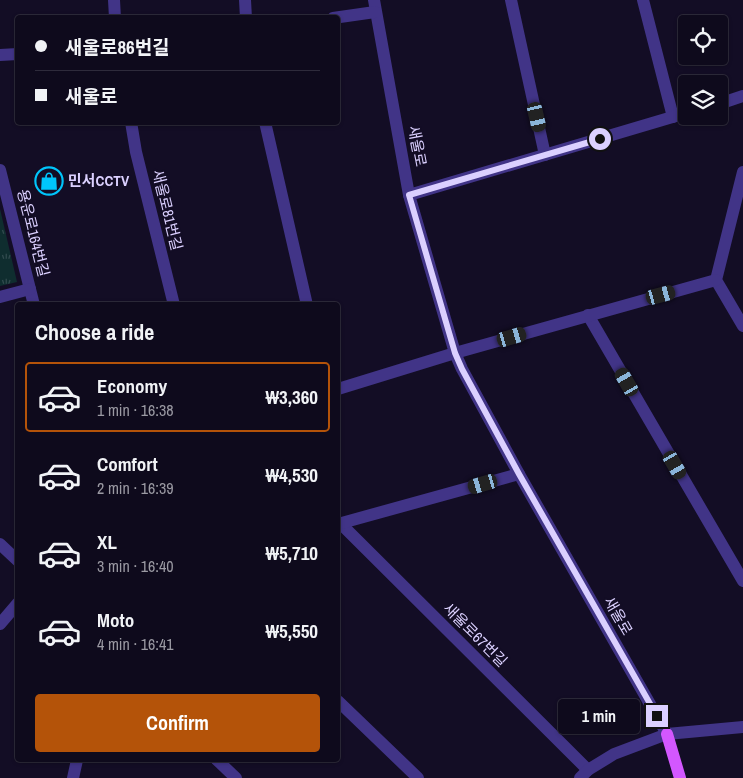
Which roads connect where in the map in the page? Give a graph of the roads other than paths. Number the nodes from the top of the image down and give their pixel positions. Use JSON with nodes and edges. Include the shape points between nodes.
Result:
{"nodes":[{"id":1,"x":114,"y":0,"type":"edge"},
{"id":2,"x":245,"y":0,"type":"edge"},
{"id":3,"x":511,"y":0,"type":"edge"},
{"id":4,"x":644,"y":0,"type":"edge"},
{"id":5,"x":374,"y":6,"type":"edge"},
{"id":6,"x":115,"y":15,"type":"edge"},
{"id":7,"x":246,"y":15,"type":"edge"},
{"id":8,"x":340,"y":16,"type":"edge"},
{"id":9,"x":15,"y":54,"type":"edge"},
{"id":10,"x":0,"y":55,"type":"edge"},
{"id":11,"x":743,"y":96,"type":"edge"},
{"id":12,"x":728,"y":101,"type":"edge"},
{"id":13,"x":678,"y":115,"type":"edge"},
{"id":14,"x":673,"y":117,"type":"junction"},
{"id":15,"x":132,"y":125,"type":"edge"},
{"id":16,"x":266,"y":125,"type":"edge"},
{"id":17,"x":545,"y":155,"type":"junction"},
{"id":18,"x":0,"y":172,"type":"edge"},
{"id":19,"x":743,"y":172,"type":"edge"},
{"id":20,"x":409,"y":195,"type":"junction"},
{"id":21,"x":716,"y":280,"type":"junction"},
{"id":22,"x":30,"y":289,"type":"junction"},
{"id":23,"x":0,"y":297,"type":"edge"},
{"id":24,"x":33,"y":302,"type":"edge"},
{"id":25,"x":173,"y":302,"type":"edge"},
{"id":26,"x":306,"y":302,"type":"edge"},
{"id":27,"x":588,"y":316,"type":"junction"},
{"id":28,"x":743,"y":326,"type":"edge"},
{"id":29,"x":455,"y":353,"type":"junction"},
{"id":30,"x":340,"y":388,"type":"edge"},
{"id":31,"x":519,"y":474,"type":"junction"},
{"id":32,"x":340,"y":524,"type":"edge"},
{"id":33,"x":340,"y":525,"type":"edge"},
{"id":34,"x":0,"y":544,"type":"edge"},
{"id":35,"x":15,"y":558,"type":"edge"},
{"id":36,"x":743,"y":581,"type":"edge"},
{"id":37,"x":15,"y":606,"type":"edge"},
{"id":38,"x":0,"y":624,"type":"edge"},
{"id":39,"x":340,"y":703,"type":"edge"},
{"id":40,"x":743,"y":727,"type":"edge"},
{"id":41,"x":667,"y":734,"type":"junction"},
{"id":42,"x":76,"y":762,"type":"edge"},
{"id":43,"x":219,"y":762,"type":"edge"},
{"id":44,"x":584,"y":774,"type":"edge"},
{"id":45,"x":72,"y":778,"type":"edge"},
{"id":46,"x":236,"y":778,"type":"edge"},
{"id":47,"x":418,"y":778,"type":"edge"},
{"id":48,"x":680,"y":778,"type":"edge"}],
"edges":[{"from":1,"to":6,"type":"street"},
{"from":2,"to":7,"type":"street"},
{"from":3,"to":17,"type":"street"},
{"from":4,"to":14,"type":"street"},
{"from":5,"to":8,"type":"street"},
{"from":5,"to":20,"type":"street","name":"새울로"},
{"from":9,"to":10,"type":"street"},
{"from":11,"to":12,"type":"street"},
{"from":13,"to":14,"type":"street"},
{"from":14,"to":17,"type":"street"},
{"from":15,"to":25,"type":"street","name":"새울로81번길"},
{"from":16,"to":26,"type":"street"},
{"from":17,"to":20,"type":"street"},
{"from":18,"to":22,"type":"street","name":"용운로164번길"},
{"from":19,"to":21,"type":"street"},
{"from":20,"to":29,"type":"street","name":"새울로"},
{"from":21,"to":27,"type":"street"},
{"from":21,"to":28,"type":"street"},
{"from":22,"to":23,"type":"street"},
{"from":22,"to":24,"type":"street","name":"용운로164번길"},
{"from":27,"to":29,"type":"street"},
{"from":27,"to":36,"type":"street"},
{"from":29,"to":30,"type":"street"},
{"from":29,"to":31,"type":"street","name":"새울로"},
{"from":31,"to":32,"type":"street"},
{"from":31,"to":41,"type":"street","name":"새울로"},
{"from":33,"to":44,"type":"street","name":"새울로67번길"},
{"from":34,"to":35,"type":"street"},
{"from":37,"to":38,"type":"street"},
{"from":39,"to":47,"type":"street"},
{"from":40,"to":41,"type":"street","name":"새울로67번길"},
{"from":41,"to":44,"type":"street","name":"새울로67번길","via":[[614,754]]},
{"from":41,"to":48,"type":"main road","name":"새울로"},
{"from":42,"to":45,"type":"street"},
{"from":43,"to":46,"type":"street"}]}
